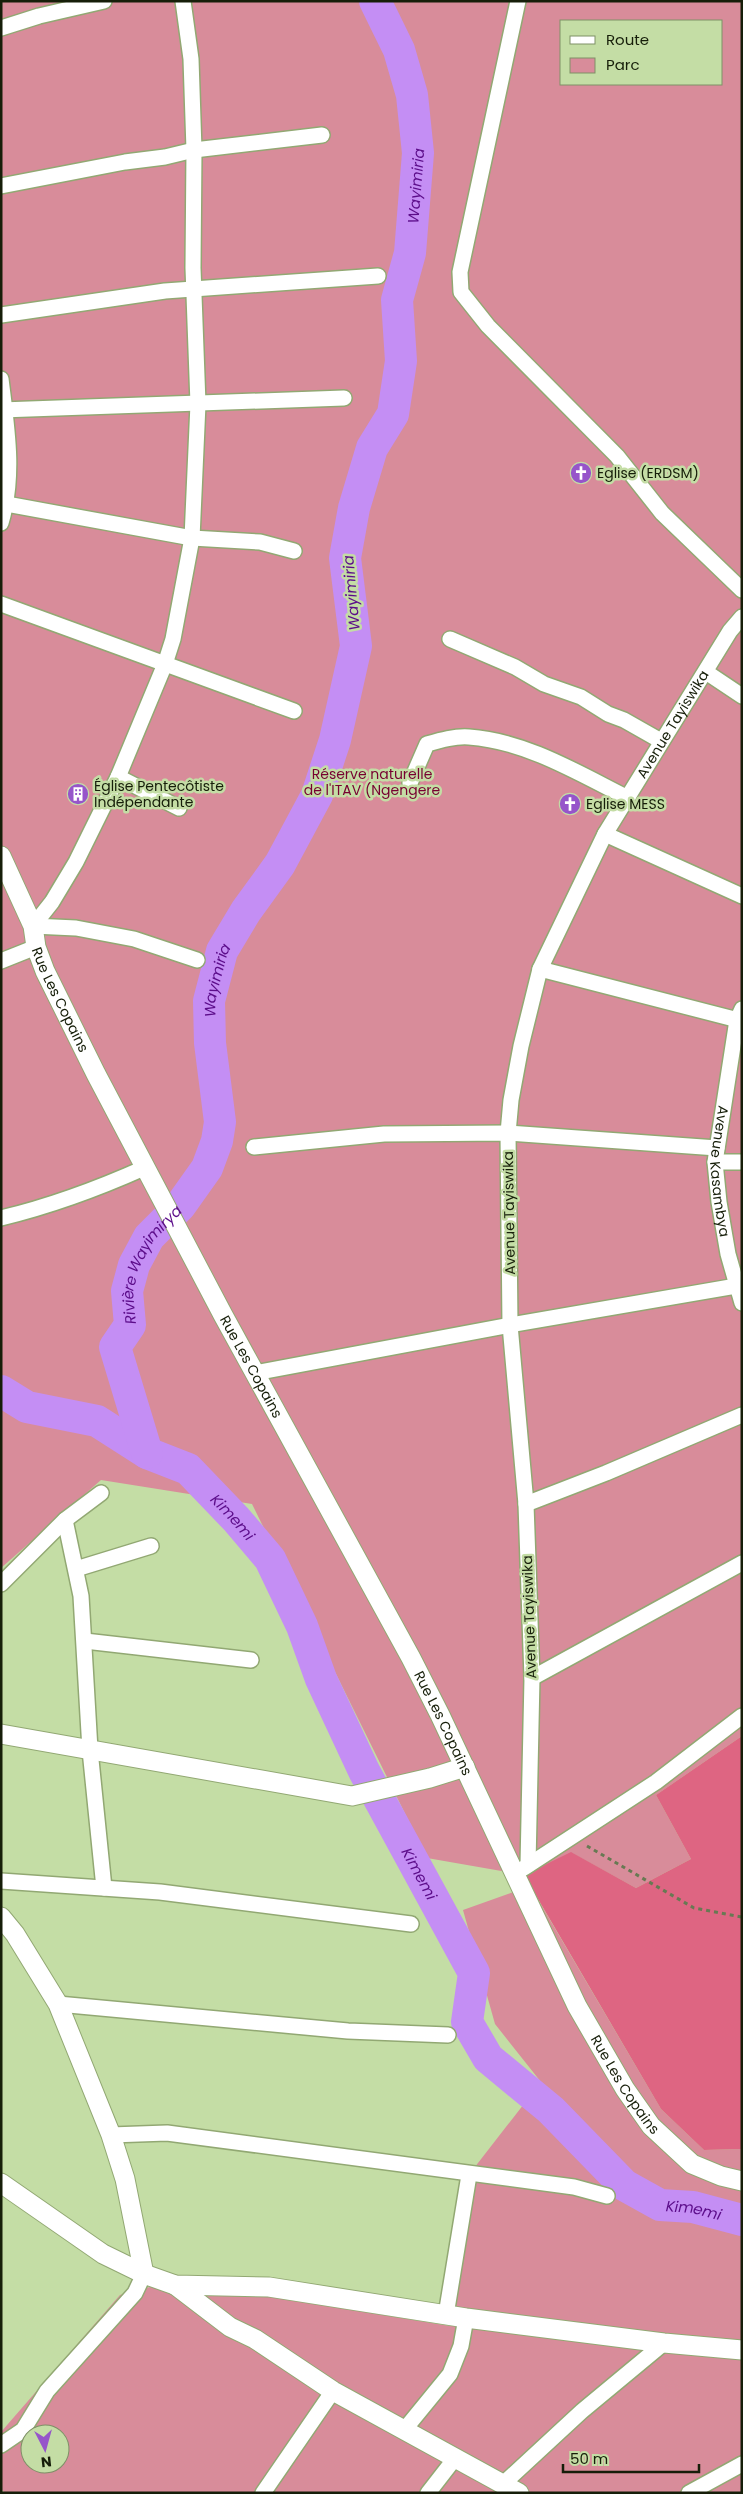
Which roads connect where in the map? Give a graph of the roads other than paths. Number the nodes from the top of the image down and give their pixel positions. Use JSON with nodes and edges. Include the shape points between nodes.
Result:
{"nodes":[{"id":1,"x":104,"y":1,"type":"edge"},
{"id":2,"x":183,"y":1,"type":"edge"},
{"id":3,"x":518,"y":1,"type":"edge"},
{"id":4,"x":39,"y":8,"type":"edge"},
{"id":5,"x":1,"y":28,"type":"edge"},
{"id":6,"x":322,"y":135,"type":"dead end"},
{"id":7,"x":194,"y":150,"type":"junction"},
{"id":8,"x":1,"y":186,"type":"edge"},
{"id":9,"x":378,"y":276,"type":"dead end"},
{"id":10,"x":194,"y":289,"type":"junction"},
{"id":11,"x":1,"y":315,"type":"edge"},
{"id":12,"x":1,"y":379,"type":"edge"},
{"id":13,"x":344,"y":398,"type":"dead end"},
{"id":14,"x":198,"y":404,"type":"junction"},
{"id":15,"x":3,"y":410,"type":"edge"},
{"id":16,"x":4,"y":503,"type":"edge"},
{"id":17,"x":1,"y":523,"type":"edge"},
{"id":18,"x":192,"y":538,"type":"junction"},
{"id":19,"x":294,"y":551,"type":"dead end"},
{"id":20,"x":742,"y":590,"type":"edge"},
{"id":21,"x":1,"y":604,"type":"edge"},
{"id":22,"x":742,"y":617,"type":"edge"},
{"id":23,"x":450,"y":639,"type":"dead end"},
{"id":24,"x":166,"y":664,"type":"junction"},
{"id":25,"x":706,"y":672,"type":"junction"},
{"id":26,"x":742,"y":696,"type":"edge"},
{"id":27,"x":294,"y":711,"type":"dead end"},
{"id":28,"x":661,"y":741,"type":"junction"},
{"id":29,"x":118,"y":777,"type":"junction"},
{"id":30,"x":410,"y":783,"type":"dead end"},
{"id":31,"x":628,"y":798,"type":"junction"},
{"id":32,"x":179,"y":808,"type":"dead end"},
{"id":33,"x":605,"y":834,"type":"junction"},
{"id":34,"x":1,"y":856,"type":"edge"},
{"id":35,"x":742,"y":896,"type":"edge"},
{"id":36,"x":33,"y":926,"type":"junction"},
{"id":37,"x":36,"y":947,"type":"junction"},
{"id":38,"x":197,"y":960,"type":"dead end"},
{"id":39,"x":1,"y":961,"type":"edge"},
{"id":40,"x":540,"y":969,"type":"junction"},
{"id":41,"x":740,"y":1016,"type":"edge"},
{"id":42,"x":508,"y":1133,"type":"junction"},
{"id":43,"x":254,"y":1147,"type":"dead end"},
{"id":44,"x":716,"y":1155,"type":"junction"},
{"id":45,"x":742,"y":1162,"type":"edge"},
{"id":46,"x":144,"y":1168,"type":"junction"},
{"id":47,"x":1,"y":1218,"type":"edge"},
{"id":48,"x":739,"y":1285,"type":"edge"},
{"id":49,"x":742,"y":1302,"type":"edge"},
{"id":50,"x":510,"y":1325,"type":"junction"},
{"id":51,"x":255,"y":1373,"type":"junction"},
{"id":52,"x":742,"y":1415,"type":"edge"},
{"id":53,"x":101,"y":1493,"type":"dead end"},
{"id":54,"x":526,"y":1504,"type":"junction"},
{"id":55,"x":65,"y":1520,"type":"junction"},
{"id":56,"x":151,"y":1546,"type":"dead end"},
{"id":57,"x":742,"y":1563,"type":"edge"},
{"id":58,"x":76,"y":1569,"type":"junction"},
{"id":59,"x":1,"y":1584,"type":"edge"},
{"id":60,"x":85,"y":1641,"type":"junction"},
{"id":61,"x":251,"y":1660,"type":"dead end"},
{"id":62,"x":532,"y":1678,"type":"junction"},
{"id":63,"x":742,"y":1716,"type":"edge"},
{"id":64,"x":1,"y":1734,"type":"edge"},
{"id":65,"x":90,"y":1750,"type":"junction"},
{"id":66,"x":465,"y":1767,"type":"junction"},
{"id":67,"x":521,"y":1870,"type":"junction"},
{"id":68,"x":1,"y":1881,"type":"edge"},
{"id":69,"x":104,"y":1888,"type":"junction"},
{"id":70,"x":1,"y":1917,"type":"edge"},
{"id":71,"x":410,"y":1924,"type":"dead end"},
{"id":72,"x":58,"y":2004,"type":"junction"},
{"id":73,"x":448,"y":2036,"type":"dead end"},
{"id":74,"x":111,"y":2135,"type":"junction"},
{"id":75,"x":469,"y":2175,"type":"junction"},
{"id":76,"x":742,"y":2181,"type":"edge"},
{"id":77,"x":1,"y":2183,"type":"edge"},
{"id":78,"x":607,"y":2196,"type":"dead end"},
{"id":79,"x":144,"y":2274,"type":"junction"},
{"id":80,"x":175,"y":2285,"type":"junction"},
{"id":81,"x":446,"y":2314,"type":"junction"},
{"id":82,"x":466,"y":2318,"type":"junction"},
{"id":83,"x":664,"y":2343,"type":"junction"},
{"id":84,"x":742,"y":2350,"type":"edge"},
{"id":85,"x":333,"y":2391,"type":"junction"},
{"id":86,"x":405,"y":2429,"type":"junction"},
{"id":87,"x":1,"y":2445,"type":"edge"},
{"id":88,"x":456,"y":2457,"type":"junction"},
{"id":89,"x":742,"y":2464,"type":"edge"},
{"id":90,"x":511,"y":2488,"type":"edge"},
{"id":91,"x":263,"y":2493,"type":"edge"},
{"id":92,"x":428,"y":2493,"type":"edge"},
{"id":93,"x":689,"y":2493,"type":"edge"}],
"edges":[{"from":1,"to":4,"type":"street"},
{"from":2,"to":7,"type":"street","via":[[191,59]]},
{"from":3,"to":20,"type":"street","via":[[460,272],[461,292],[488,326],[617,456],[662,513]]},
{"from":4,"to":5,"type":"street"},
{"from":6,"to":7,"type":"street"},
{"from":7,"to":8,"type":"street"},
{"from":7,"to":10,"type":"street"},
{"from":9,"to":10,"type":"street"},
{"from":10,"to":11,"type":"street"},
{"from":10,"to":14,"type":"street"},
{"from":12,"to":15,"type":"street"},
{"from":13,"to":14,"type":"street"},
{"from":14,"to":15,"type":"street"},
{"from":14,"to":18,"type":"street"},
{"from":15,"to":16,"type":"street","via":[[9,461]]},
{"from":16,"to":17,"type":"street"},
{"from":16,"to":18,"type":"street"},
{"from":18,"to":19,"type":"street","via":[[260,542]]},
{"from":18,"to":24,"type":"street"},
{"from":21,"to":24,"type":"street"},
{"from":22,"to":25,"type":"street","name":"Avenue Tayiswika"},
{"from":23,"to":28,"type":"street","via":[[515,667],[544,684],[581,697]]},
{"from":24,"to":27,"type":"street"},
{"from":24,"to":29,"type":"street"},
{"from":25,"to":26,"type":"street"},
{"from":25,"to":28,"type":"street","name":"Avenue Tayiswika"},
{"from":28,"to":31,"type":"street","name":"Avenue Tayiswika"},
{"from":29,"to":32,"type":"street"},
{"from":29,"to":36,"type":"street","via":[[76,862]]},
{"from":30,"to":31,"type":"street","via":[[427,744],[468,737],[498,741],[544,757]]},
{"from":31,"to":33,"type":"street","name":"Avenue Tayiswika"},
{"from":33,"to":35,"type":"street"},
{"from":33,"to":40,"type":"street","name":"Avenue Tayiswika"},
{"from":34,"to":36,"type":"street","name":"Rue Les Copains"},
{"from":36,"to":37,"type":"street","name":"Rue Les Copains"},
{"from":36,"to":38,"type":"street","via":[[76,928],[134,939]]},
{"from":37,"to":39,"type":"street"},
{"from":37,"to":46,"type":"street","name":"Rue Les Copains"},
{"from":40,"to":41,"type":"street"},
{"from":40,"to":42,"type":"street","name":"Avenue Tayiswika","via":[[520,1055]]},
{"from":41,"to":44,"type":"street","name":"Avenue Kasambya"},
{"from":42,"to":43,"type":"street","via":[[384,1134]]},
{"from":42,"to":44,"type":"street"},
{"from":42,"to":50,"type":"street","name":"Avenue Tayiswika"},
{"from":44,"to":45,"type":"street"},
{"from":44,"to":48,"type":"street","name":"Avenue Kasambya","via":[[719,1202]]},
{"from":46,"to":47,"type":"street","via":[[80,1196]]},
{"from":46,"to":51,"type":"street","name":"Rue Les Copains"},
{"from":48,"to":49,"type":"street","name":"Avenue Kasambya"},
{"from":48,"to":50,"type":"street"},
{"from":50,"to":51,"type":"street"},
{"from":50,"to":54,"type":"street","name":"Avenue Tayiswika"},
{"from":51,"to":66,"type":"street","name":"Rue Les Copains","via":[[411,1658]]},
{"from":52,"to":54,"type":"street"},
{"from":53,"to":55,"type":"street"},
{"from":54,"to":62,"type":"street","name":"Avenue Tayiswika"},
{"from":55,"to":58,"type":"street"},
{"from":55,"to":59,"type":"street"},
{"from":56,"to":58,"type":"street"},
{"from":57,"to":62,"type":"street"},
{"from":58,"to":60,"type":"street"},
{"from":60,"to":61,"type":"street"},
{"from":60,"to":65,"type":"street"},
{"from":62,"to":67,"type":"street","name":"Avenue Tayiswika"},
{"from":63,"to":67,"type":"street","via":[[656,1782]]},
{"from":64,"to":65,"type":"street"},
{"from":65,"to":66,"type":"street","via":[[352,1796]]},
{"from":65,"to":69,"type":"street"},
{"from":66,"to":67,"type":"street","name":"Rue Les Copains"},
{"from":67,"to":76,"type":"street","name":"Rue Les Copains","via":[[576,2006],[651,2126],[692,2164]]},
{"from":68,"to":69,"type":"street"},
{"from":69,"to":71,"type":"street"},
{"from":70,"to":72,"type":"street"},
{"from":72,"to":73,"type":"street","via":[[348,2031]]},
{"from":72,"to":74,"type":"street"},
{"from":74,"to":75,"type":"street","via":[[167,2133]]},
{"from":74,"to":79,"type":"street","via":[[125,2179]]},
{"from":75,"to":78,"type":"street","via":[[574,2187]]},
{"from":75,"to":81,"type":"street"},
{"from":77,"to":79,"type":"street","via":[[103,2254]]},
{"from":79,"to":80,"type":"street"},
{"from":79,"to":87,"type":"street","via":[[135,2294],[47,2391],[22,2430]]},
{"from":80,"to":81,"type":"street","via":[[269,2287]]},
{"from":80,"to":85,"type":"street","via":[[230,2327],[255,2339]]},
{"from":81,"to":82,"type":"street"},
{"from":82,"to":83,"type":"street"},
{"from":82,"to":86,"type":"street","via":[[461,2346],[450,2374]]},
{"from":83,"to":84,"type":"street"},
{"from":83,"to":90,"type":"street","via":[[582,2411]]},
{"from":85,"to":86,"type":"street"},
{"from":85,"to":91,"type":"street"},
{"from":86,"to":88,"type":"street"},
{"from":88,"to":90,"type":"street"},
{"from":88,"to":92,"type":"street"},
{"from":89,"to":93,"type":"street"}]}
